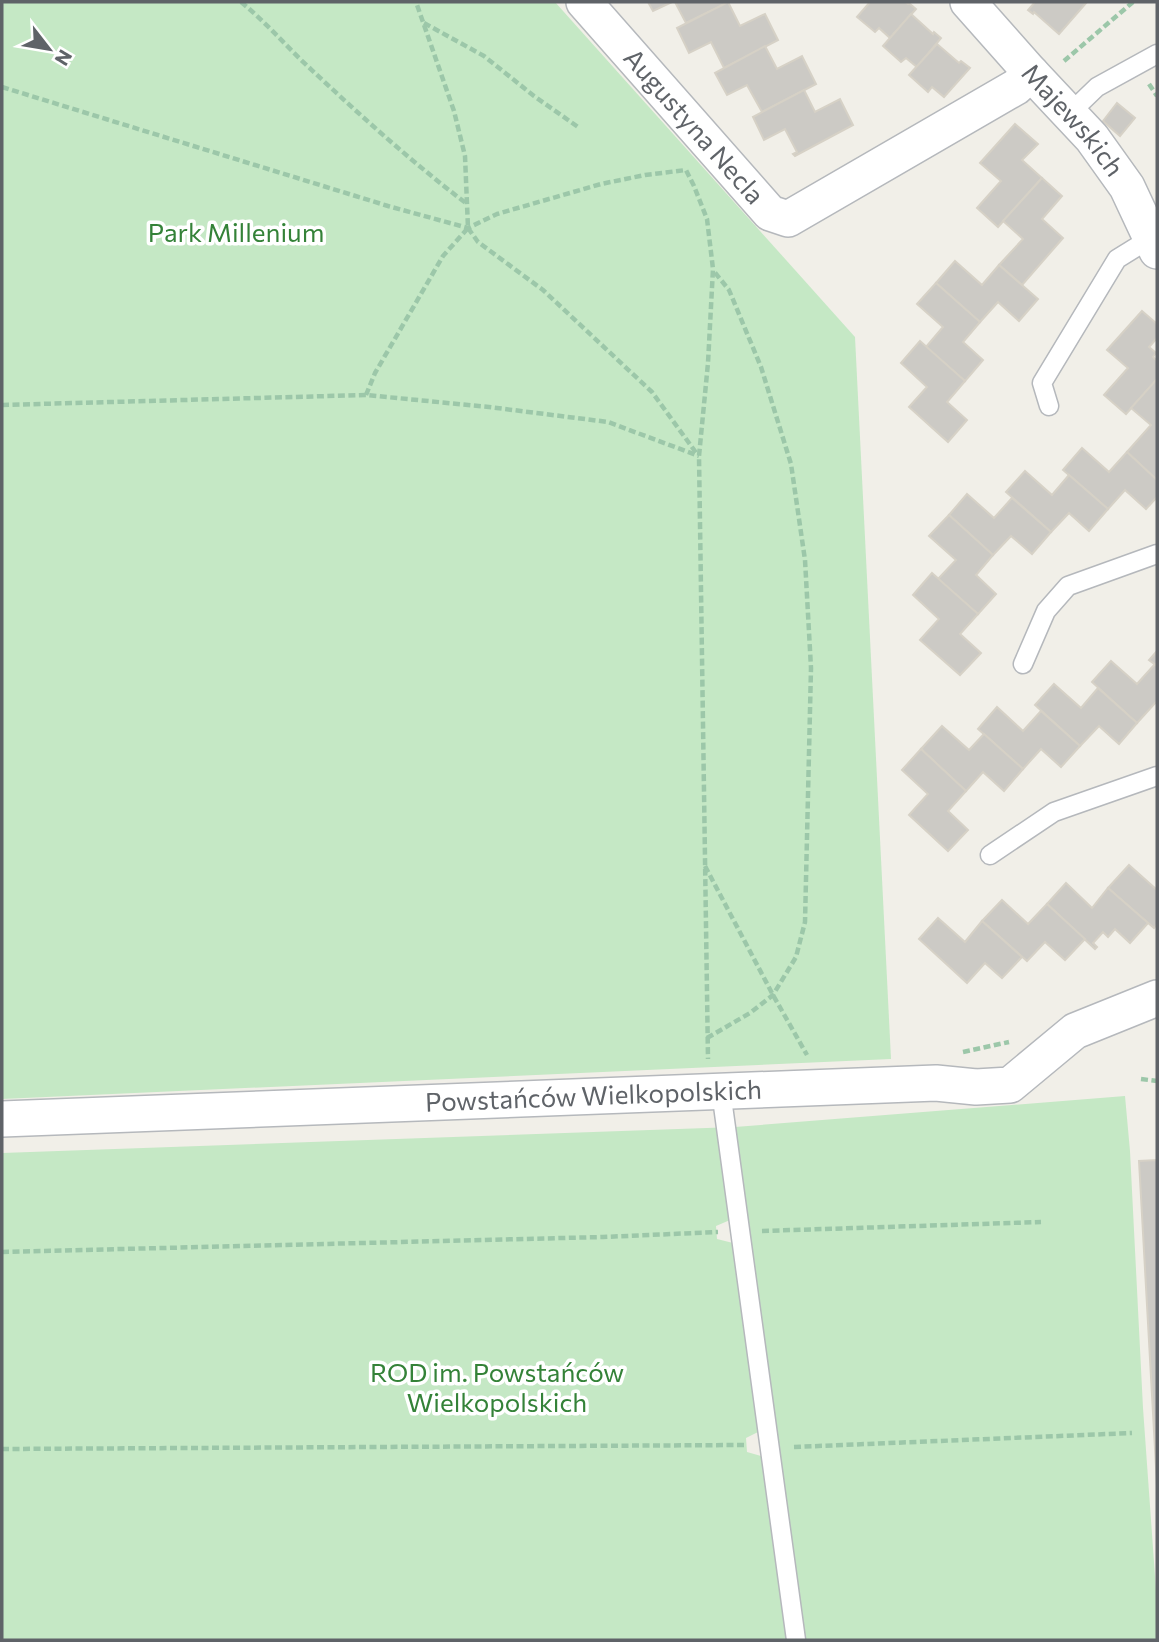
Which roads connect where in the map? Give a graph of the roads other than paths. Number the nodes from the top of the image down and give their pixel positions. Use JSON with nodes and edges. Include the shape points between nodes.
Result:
{"nodes":[{"id":1,"x":584,"y":2,"type":"edge"},
{"id":2,"x":968,"y":2,"type":"edge"},
{"id":3,"x":1157,"y":54,"type":"edge"},
{"id":4,"x":1035,"y":77,"type":"junction"},
{"id":5,"x":1069,"y":114,"type":"junction"},
{"id":6,"x":1154,"y":244,"type":"edge"},
{"id":7,"x":1049,"y":405,"type":"dead end"},
{"id":8,"x":1157,"y":554,"type":"edge"},
{"id":9,"x":1023,"y":664,"type":"dead end"},
{"id":10,"x":1157,"y":776,"type":"edge"},
{"id":11,"x":989,"y":855,"type":"dead end"},
{"id":12,"x":1157,"y":998,"type":"edge"},
{"id":13,"x":716,"y":1091,"type":"junction"},
{"id":14,"x":2,"y":1119,"type":"edge"},
{"id":15,"x":796,"y":1640,"type":"edge"}],
"edges":[{"from":1,"to":4,"type":"street","name":"Augustyna Necla","via":[[770,213],[788,219]]},
{"from":2,"to":4,"type":"street","name":"Majewskich"},
{"from":3,"to":5,"type":"lane","via":[[1097,87]]},
{"from":4,"to":5,"type":"street","name":"Majewskich"},
{"from":5,"to":6,"type":"street","name":"Majewskich","via":[[1126,187]]},
{"from":6,"to":7,"type":"lane","via":[[1117,258],[1042,383]]},
{"from":8,"to":9,"type":"lane","via":[[1068,586],[1046,611]]},
{"from":10,"to":11,"type":"lane","via":[[1054,812]]},
{"from":12,"to":13,"type":"street","name":"Powstańców Wielkopolskich","via":[[1075,1031],[1010,1085],[936,1083]]},
{"from":13,"to":14,"type":"street","name":"Powstańców Wielkopolskich"},
{"from":13,"to":15,"type":"lane"}]}
